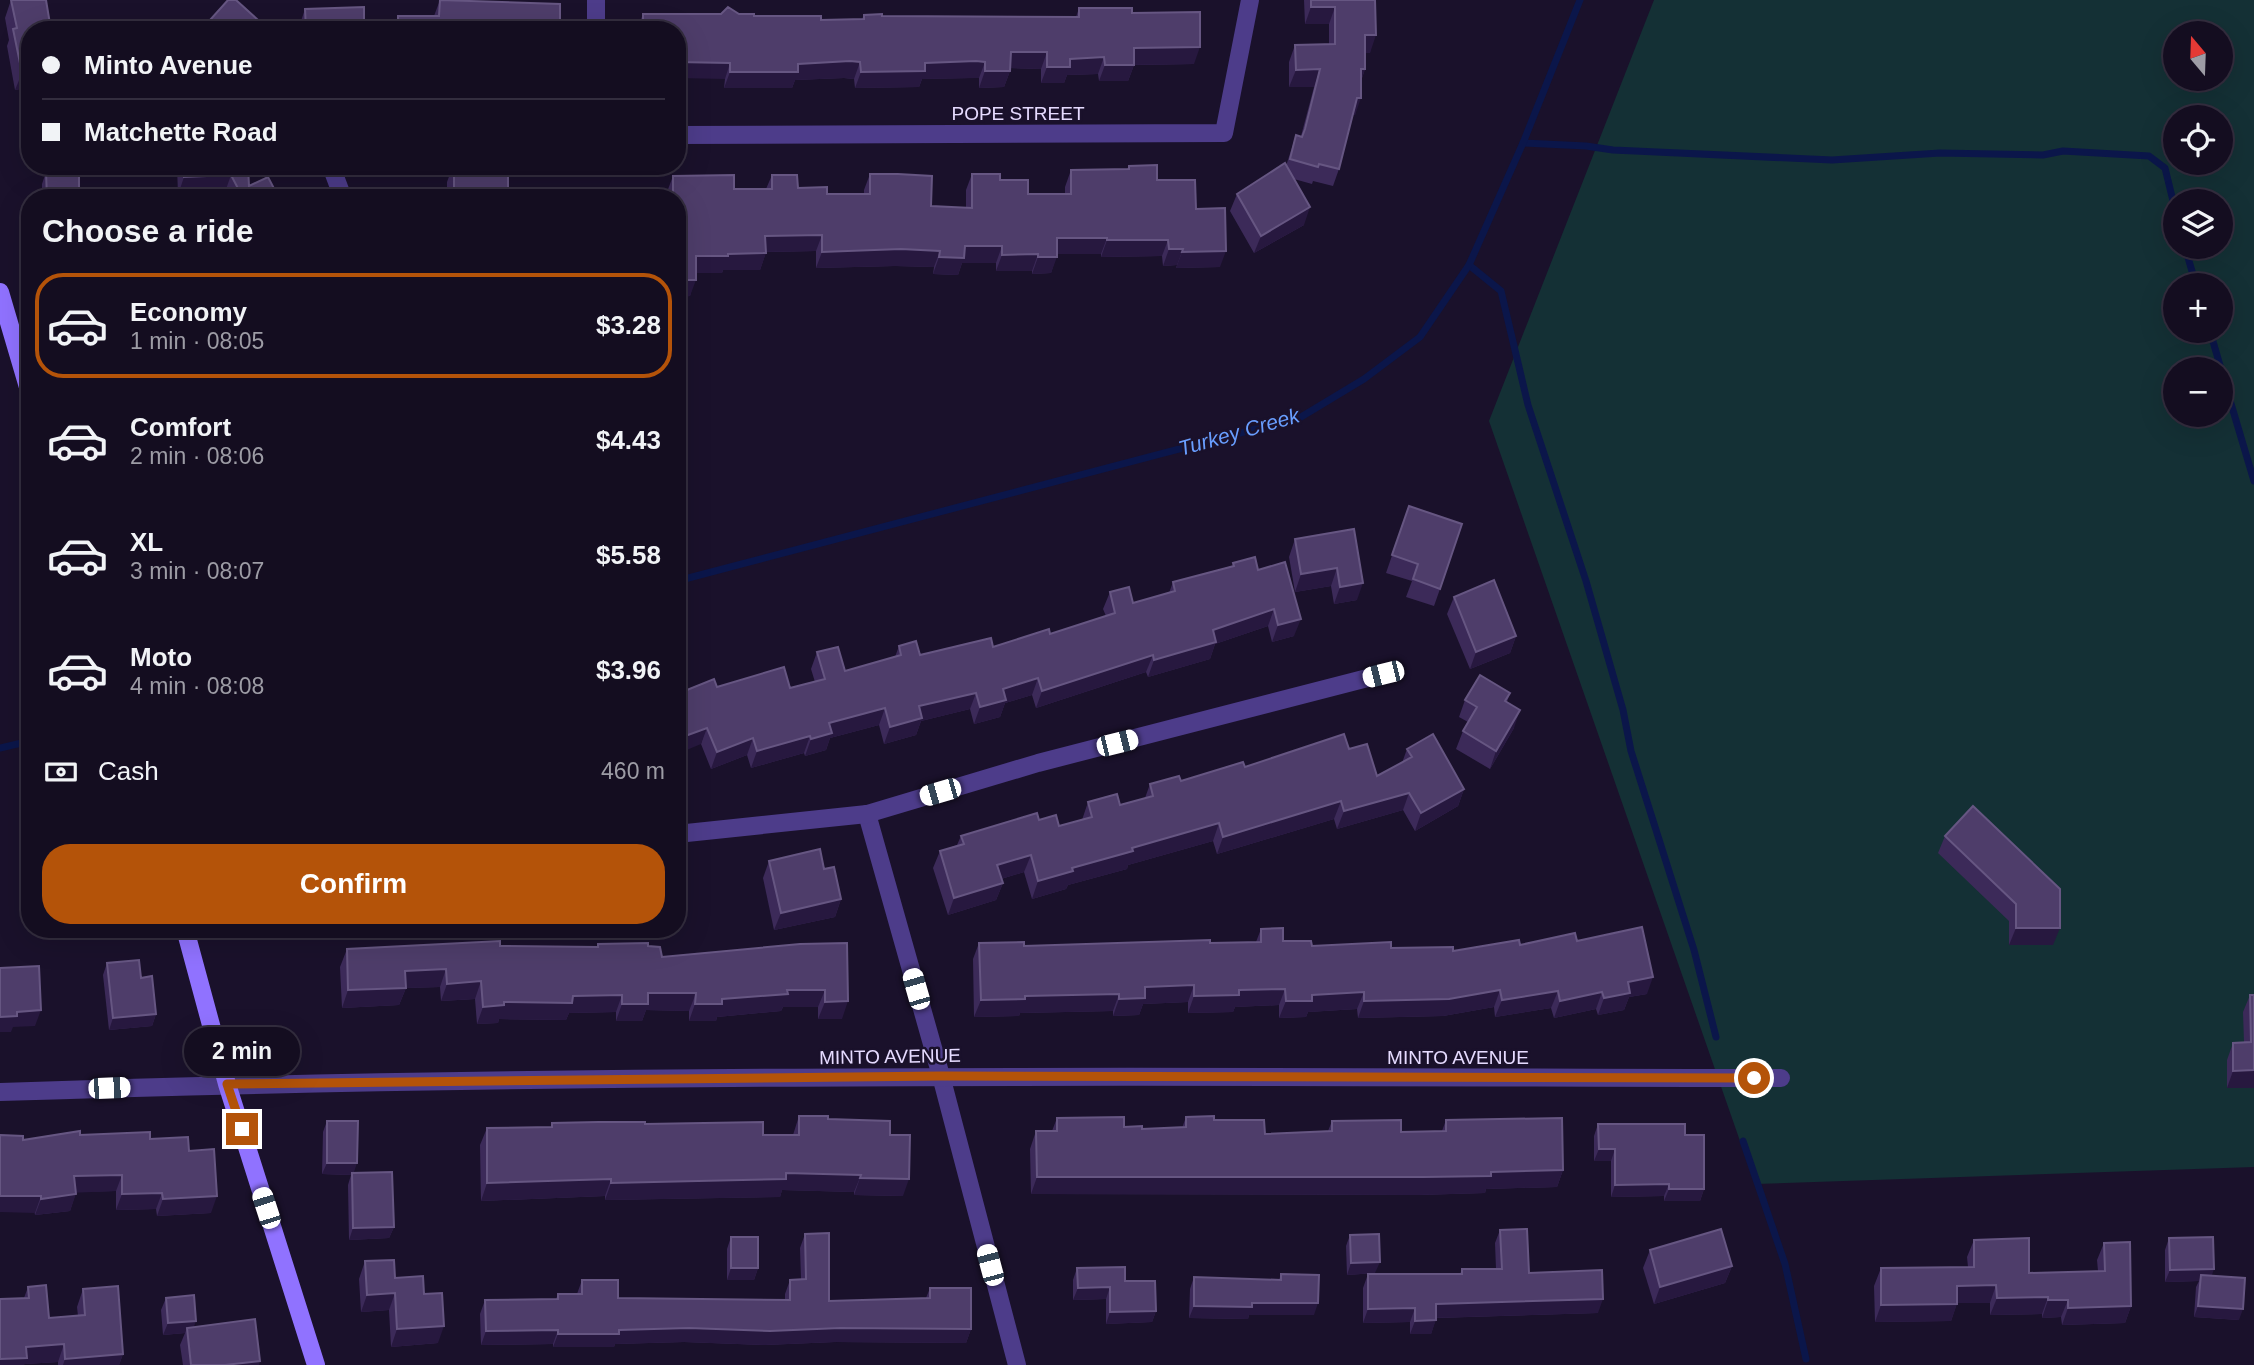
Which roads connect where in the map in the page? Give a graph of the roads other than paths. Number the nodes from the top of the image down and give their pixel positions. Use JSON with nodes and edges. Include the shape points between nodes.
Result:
{"nodes":[{"id":1,"x":596,"y":0,"type":"edge"},
{"id":2,"x":1250,"y":0,"type":"edge"},
{"id":3,"x":596,"y":21,"type":"edge"},
{"id":4,"x":686,"y":135,"type":"edge"},
{"id":5,"x":0,"y":292,"type":"edge"},
{"id":6,"x":21,"y":363,"type":"edge"},
{"id":7,"x":1383,"y":674,"type":"dead end"},
{"id":8,"x":867,"y":814,"type":"junction"},
{"id":9,"x":686,"y":833,"type":"edge"},
{"id":10,"x":187,"y":938,"type":"edge"},
{"id":11,"x":941,"y":1076,"type":"junction"},
{"id":12,"x":1782,"y":1079,"type":"dead end"},
{"id":13,"x":227,"y":1084,"type":"junction"},
{"id":14,"x":0,"y":1092,"type":"edge"},
{"id":15,"x":316,"y":1365,"type":"edge"},
{"id":16,"x":1017,"y":1365,"type":"edge"}],
"edges":[{"from":1,"to":3,"type":"street"},
{"from":2,"to":4,"type":"street","name":"POPE STREET","via":[[1224,133]]},
{"from":5,"to":6,"type":"street"},
{"from":7,"to":8,"type":"street","via":[[1038,763]]},
{"from":8,"to":9,"type":"street"},
{"from":8,"to":11,"type":"street"},
{"from":10,"to":13,"type":"street"},
{"from":11,"to":12,"type":"street","name":"MINTO AVENUE"},
{"from":11,"to":13,"type":"street","name":"MINTO AVENUE"},
{"from":11,"to":16,"type":"street"},
{"from":13,"to":14,"type":"street","name":"MINTO AVENUE"},
{"from":13,"to":15,"type":"street"}]}
